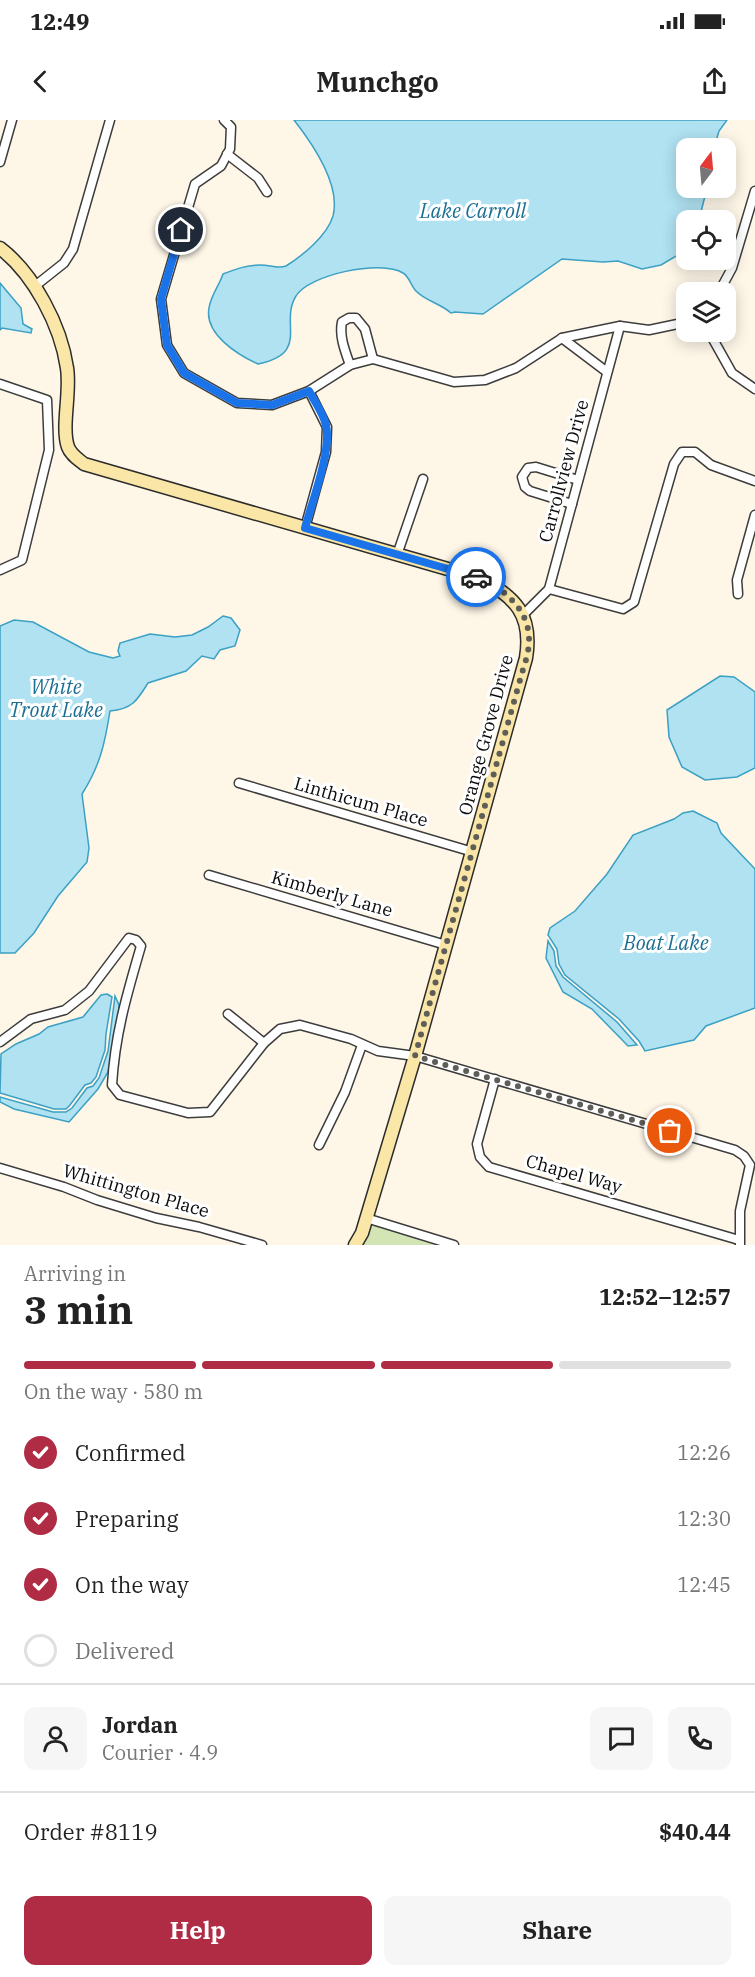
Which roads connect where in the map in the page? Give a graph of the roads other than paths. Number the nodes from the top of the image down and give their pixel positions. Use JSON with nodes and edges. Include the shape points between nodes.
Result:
{"nodes":[{"id":1,"x":12,"y":120,"type":"edge"},
{"id":2,"x":110,"y":120,"type":"edge"},
{"id":3,"x":224,"y":120,"type":"edge"},
{"id":4,"x":227,"y":154,"type":"junction"},
{"id":5,"x":0,"y":162,"type":"edge"},
{"id":6,"x":755,"y":191,"type":"edge"},
{"id":7,"x":267,"y":192,"type":"dead end"},
{"id":8,"x":0,"y":248,"type":"edge"},
{"id":9,"x":724,"y":282,"type":"edge"},
{"id":10,"x":34,"y":286,"type":"junction"},
{"id":11,"x":676,"y":324,"type":"edge"},
{"id":12,"x":620,"y":326,"type":"junction"},
{"id":13,"x":562,"y":339,"type":"junction"},
{"id":14,"x":715,"y":342,"type":"edge"},
{"id":15,"x":373,"y":359,"type":"junction"},
{"id":16,"x":350,"y":365,"type":"junction"},
{"id":17,"x":607,"y":372,"type":"junction"},
{"id":18,"x":0,"y":384,"type":"edge"},
{"id":19,"x":755,"y":389,"type":"edge"},
{"id":20,"x":309,"y":391,"type":"junction"},
{"id":21,"x":423,"y":480,"type":"dead end"},
{"id":22,"x":578,"y":480,"type":"junction"},
{"id":23,"x":755,"y":481,"type":"edge"},
{"id":24,"x":572,"y":504,"type":"junction"},
{"id":25,"x":755,"y":515,"type":"edge"},
{"id":26,"x":305,"y":528,"type":"junction"},
{"id":27,"x":397,"y":555,"type":"junction"},
{"id":28,"x":0,"y":570,"type":"edge"},
{"id":29,"x":549,"y":589,"type":"junction"},
{"id":30,"x":738,"y":594,"type":"dead end"},
{"id":31,"x":523,"y":615,"type":"junction"},
{"id":32,"x":239,"y":783,"type":"dead end"},
{"id":33,"x":473,"y":852,"type":"junction"},
{"id":34,"x":209,"y":875,"type":"dead end"},
{"id":35,"x":446,"y":945,"type":"junction"},
{"id":36,"x":228,"y":1014,"type":"dead end"},
{"id":37,"x":0,"y":1042,"type":"edge"},
{"id":38,"x":264,"y":1043,"type":"junction"},
{"id":39,"x":362,"y":1045,"type":"junction"},
{"id":40,"x":415,"y":1056,"type":"junction"},
{"id":41,"x":495,"y":1079,"type":"junction"},
{"id":42,"x":319,"y":1145,"type":"dead end"},
{"id":43,"x":0,"y":1168,"type":"edge"},
{"id":44,"x":366,"y":1218,"type":"junction"},
{"id":45,"x":739,"y":1243,"type":"edge"},
{"id":46,"x":262,"y":1245,"type":"edge"},
{"id":47,"x":355,"y":1245,"type":"edge"},
{"id":48,"x":454,"y":1245,"type":"edge"}],
"edges":[{"from":1,"to":5,"type":"street"},
{"from":2,"to":10,"type":"street","via":[[73,249],[63,263]]},
{"from":3,"to":4,"type":"street","via":[[231,127],[232,137]]},
{"from":4,"to":7,"type":"street","via":[[258,178]]},
{"from":4,"to":20,"type":"street","via":[[220,166],[195,184],[161,299],[167,345],[184,373],[237,403],[272,405]]},
{"from":6,"to":9,"type":"street"},
{"from":8,"to":10,"type":"street"},
{"from":10,"to":26,"type":"street","via":[[54,325],[67,368],[66,434],[74,456],[84,464]]},
{"from":11,"to":12,"type":"street","via":[[649,330]]},
{"from":12,"to":13,"type":"street"},
{"from":12,"to":17,"type":"street","name":"Carrollview Drive"},
{"from":13,"to":15,"type":"street","via":[[516,368],[484,380],[454,382]]},
{"from":13,"to":17,"type":"street"},
{"from":14,"to":19,"type":"street","via":[[732,373]]},
{"from":15,"to":16,"type":"street"},
{"from":15,"to":16,"type":"street","via":[[365,329],[356,318],[349,318],[340,329]]},
{"from":16,"to":20,"type":"street"},
{"from":17,"to":22,"type":"street","name":"Carrollview Drive"},
{"from":18,"to":28,"type":"street","via":[[47,400],[49,450],[22,560]]},
{"from":20,"to":26,"type":"street","via":[[327,427],[326,452]]},
{"from":21,"to":27,"type":"street"},
{"from":22,"to":24,"type":"street","name":"Carrollview Drive"},
{"from":22,"to":24,"type":"street","via":[[536,467],[528,468],[522,477],[530,490]]},
{"from":23,"to":29,"type":"street","via":[[711,465],[695,452],[682,452],[674,464],[634,602],[624,609]]},
{"from":24,"to":29,"type":"street","name":"Carrollview Drive"},
{"from":25,"to":30,"type":"street","via":[[737,580]]},
{"from":26,"to":27,"type":"street"},
{"from":27,"to":31,"type":"street","via":[[479,578],[513,600]]},
{"from":29,"to":31,"type":"street","name":"Carrollview Drive"},
{"from":31,"to":33,"type":"street","name":"Orange Grove Drive","via":[[529,640],[526,658]]},
{"from":32,"to":33,"type":"street","name":"Linthicum Place"},
{"from":33,"to":35,"type":"street","name":"Orange Grove Drive"},
{"from":34,"to":35,"type":"street","name":"Kimberly Lane"},
{"from":35,"to":40,"type":"street","name":"Orange Grove Drive"},
{"from":36,"to":38,"type":"street"},
{"from":37,"to":38,"type":"street","via":[[31,1019],[65,1010],[89,991],[129,938],[141,946],[114,1048],[112,1085],[120,1095],[188,1113],[210,1112]]},
{"from":38,"to":39,"type":"street","via":[[280,1029],[300,1025]]},
{"from":39,"to":40,"type":"street"},
{"from":39,"to":42,"type":"street"},
{"from":40,"to":41,"type":"street"},
{"from":40,"to":44,"type":"street","name":"Orange Grove Drive"},
{"from":41,"to":45,"type":"street","via":[[735,1150],[744,1156],[750,1165],[740,1211]]},
{"from":41,"to":45,"type":"street","name":"Chapel Way","via":[[477,1144],[480,1157],[489,1167]]},
{"from":43,"to":46,"type":"street","name":"Whittington Place","via":[[156,1218]]},
{"from":44,"to":47,"type":"street","name":"Orange Grove Drive"},
{"from":44,"to":48,"type":"street"}]}
